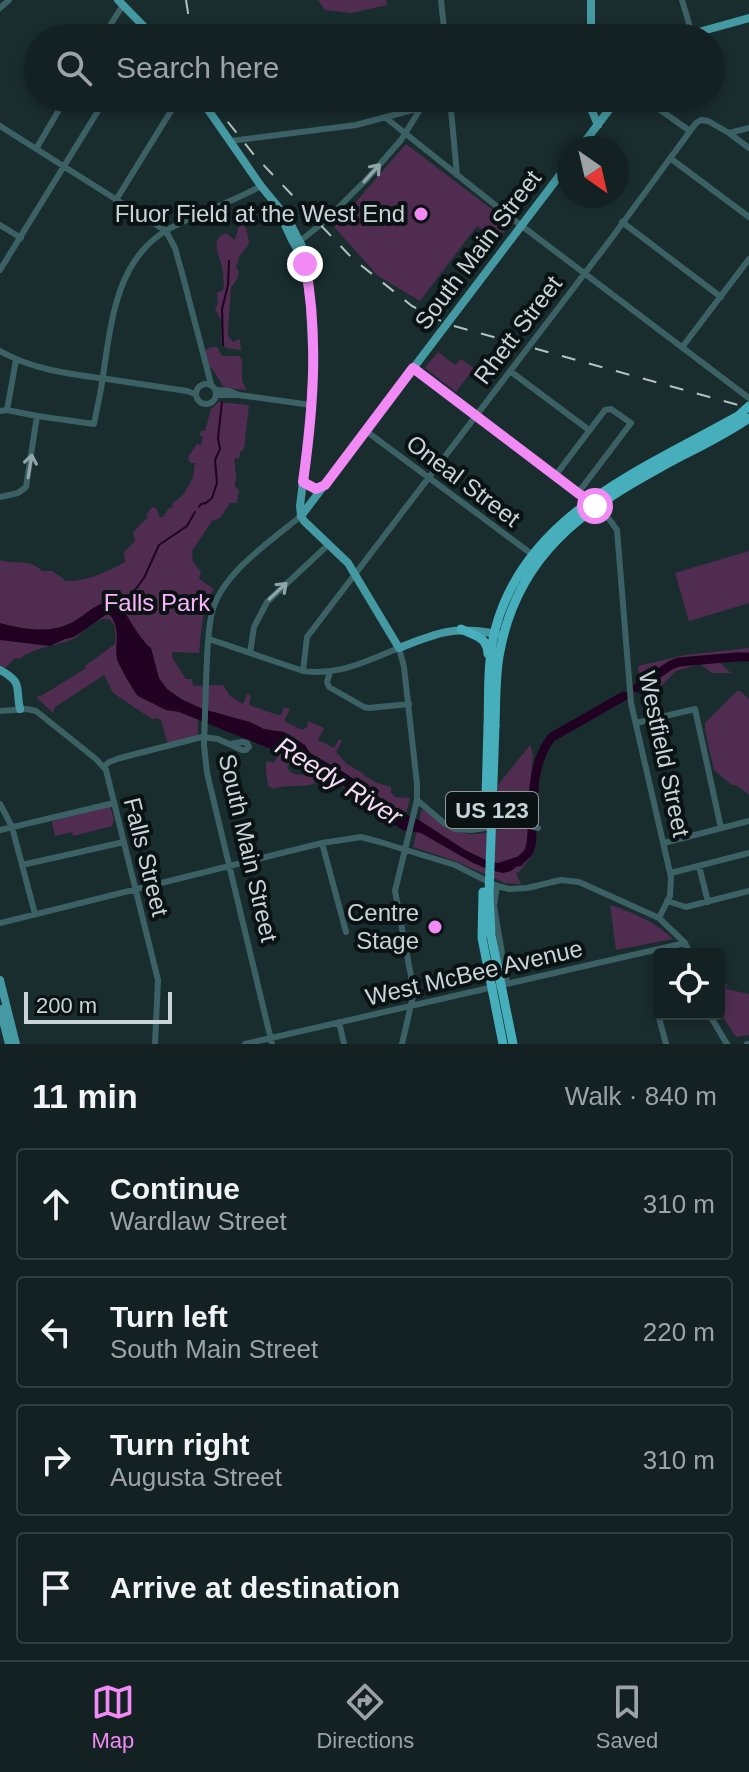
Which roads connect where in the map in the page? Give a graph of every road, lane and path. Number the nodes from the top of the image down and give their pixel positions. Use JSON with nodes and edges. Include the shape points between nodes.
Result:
{"nodes":[{"id":1,"x":9,"y":0,"type":"edge"},
{"id":2,"x":441,"y":0,"type":"edge"},
{"id":3,"x":591,"y":0,"type":"edge"},
{"id":4,"x":682,"y":0,"type":"edge"},
{"id":5,"x":120,"y":2,"type":"edge"},
{"id":6,"x":0,"y":8,"type":"edge"},
{"id":7,"x":749,"y":18,"type":"edge"},
{"id":8,"x":109,"y":24,"type":"edge"},
{"id":9,"x":137,"y":24,"type":"edge"},
{"id":10,"x":444,"y":24,"type":"edge"},
{"id":11,"x":591,"y":24,"type":"edge"},
{"id":12,"x":689,"y":24,"type":"edge"},
{"id":13,"x":725,"y":25,"type":"edge"},
{"id":14,"x":58,"y":112,"type":"edge"},
{"id":15,"x":97,"y":112,"type":"edge"},
{"id":16,"x":170,"y":112,"type":"edge"},
{"id":17,"x":210,"y":112,"type":"edge"},
{"id":18,"x":407,"y":112,"type":"edge"},
{"id":19,"x":419,"y":112,"type":"edge"},
{"id":20,"x":454,"y":112,"type":"edge"},
{"id":21,"x":592,"y":112,"type":"edge"},
{"id":22,"x":608,"y":112,"type":"edge"},
{"id":23,"x":663,"y":112,"type":"edge"},
{"id":24,"x":386,"y":118,"type":"junction"},
{"id":25,"x":598,"y":125,"type":"junction"},
{"id":26,"x":0,"y":126,"type":"edge"},
{"id":27,"x":749,"y":128,"type":"edge"},
{"id":28,"x":690,"y":131,"type":"junction"},
{"id":29,"x":729,"y":133,"type":"junction"},
{"id":30,"x":405,"y":134,"type":"junction"},
{"id":31,"x":589,"y":136,"type":"edge"},
{"id":32,"x":230,"y":141,"type":"junction"},
{"id":33,"x":749,"y":148,"type":"edge"},
{"id":34,"x":36,"y":149,"type":"junction"},
{"id":35,"x":670,"y":158,"type":"junction"},
{"id":36,"x":64,"y":166,"type":"junction"},
{"id":37,"x":457,"y":175,"type":"junction"},
{"id":38,"x":557,"y":179,"type":"edge"},
{"id":39,"x":261,"y":186,"type":"junction"},
{"id":40,"x":116,"y":200,"type":"junction"},
{"id":41,"x":279,"y":210,"type":"junction"},
{"id":42,"x":749,"y":217,"type":"edge"},
{"id":43,"x":622,"y":222,"type":"junction"},
{"id":44,"x":0,"y":225,"type":"edge"},
{"id":45,"x":522,"y":226,"type":"junction"},
{"id":46,"x":166,"y":231,"type":"junction"},
{"id":47,"x":21,"y":238,"type":"junction"},
{"id":48,"x":300,"y":241,"type":"junction"},
{"id":49,"x":304,"y":259,"type":"junction"},
{"id":50,"x":749,"y":259,"type":"edge"},
{"id":51,"x":0,"y":270,"type":"edge"},
{"id":52,"x":584,"y":272,"type":"junction"},
{"id":53,"x":721,"y":297,"type":"junction"},
{"id":54,"x":683,"y":346,"type":"junction"},
{"id":55,"x":0,"y":351,"type":"edge"},
{"id":56,"x":16,"y":360,"type":"junction"},
{"id":57,"x":413,"y":368,"type":"junction"},
{"id":58,"x":510,"y":371,"type":"junction"},
{"id":59,"x":103,"y":379,"type":"junction"},
{"id":60,"x":207,"y":389,"type":"junction"},
{"id":61,"x":749,"y":398,"type":"edge"},
{"id":62,"x":311,"y":405,"type":"junction"},
{"id":63,"x":749,"y":406,"type":"edge"},
{"id":64,"x":4,"y":411,"type":"edge"},
{"id":65,"x":476,"y":415,"type":"junction"},
{"id":66,"x":37,"y":416,"type":"junction"},
{"id":67,"x":749,"y":418,"type":"edge"},
{"id":68,"x":589,"y":430,"type":"junction"},
{"id":69,"x":366,"y":431,"type":"junction"},
{"id":70,"x":555,"y":476,"type":"junction"},
{"id":71,"x":429,"y":478,"type":"junction"},
{"id":72,"x":303,"y":482,"type":"junction"},
{"id":73,"x":325,"y":485,"type":"junction"},
{"id":74,"x":578,"y":493,"type":"junction"},
{"id":75,"x":0,"y":497,"type":"edge"},
{"id":76,"x":592,"y":504,"type":"junction"},
{"id":77,"x":301,"y":516,"type":"junction"},
{"id":78,"x":329,"y":544,"type":"junction"},
{"id":79,"x":536,"y":557,"type":"junction"},
{"id":80,"x":355,"y":574,"type":"junction"},
{"id":81,"x":461,"y":629,"type":"junction"},
{"id":82,"x":499,"y":635,"type":"junction"},
{"id":83,"x":209,"y":639,"type":"junction"},
{"id":84,"x":399,"y":648,"type":"junction"},
{"id":85,"x":250,"y":653,"type":"junction"},
{"id":86,"x":490,"y":664,"type":"junction"},
{"id":87,"x":0,"y":670,"type":"edge"},
{"id":88,"x":303,"y":671,"type":"junction"},
{"id":89,"x":330,"y":672,"type":"junction"},
{"id":90,"x":409,"y":704,"type":"junction"},
{"id":91,"x":20,"y":709,"type":"junction"},
{"id":92,"x":0,"y":711,"type":"edge"},
{"id":93,"x":636,"y":723,"type":"junction"},
{"id":94,"x":492,"y":726,"type":"junction"},
{"id":95,"x":230,"y":744,"type":"dead end"},
{"id":96,"x":104,"y":767,"type":"junction"},
{"id":97,"x":114,"y":803,"type":"junction"},
{"id":98,"x":0,"y":804,"type":"edge"},
{"id":99,"x":416,"y":804,"type":"junction"},
{"id":100,"x":749,"y":821,"type":"edge"},
{"id":101,"x":12,"y":827,"type":"junction"},
{"id":102,"x":538,"y":828,"type":"dead end"},
{"id":103,"x":721,"y":828,"type":"junction"},
{"id":104,"x":0,"y":830,"type":"edge"},
{"id":105,"x":124,"y":842,"type":"junction"},
{"id":106,"x":322,"y":843,"type":"junction"},
{"id":107,"x":664,"y":843,"type":"junction"},
{"id":108,"x":404,"y":849,"type":"junction"},
{"id":109,"x":749,"y":855,"type":"edge"},
{"id":110,"x":22,"y":865,"type":"junction"},
{"id":111,"x":229,"y":866,"type":"junction"},
{"id":112,"x":699,"y":866,"type":"junction"},
{"id":113,"x":671,"y":873,"type":"junction"},
{"id":114,"x":497,"y":886,"type":"junction"},
{"id":115,"x":135,"y":889,"type":"junction"},
{"id":116,"x":749,"y":891,"type":"edge"},
{"id":117,"x":667,"y":901,"type":"junction"},
{"id":118,"x":708,"y":902,"type":"junction"},
{"id":119,"x":35,"y":914,"type":"junction"},
{"id":120,"x":659,"y":918,"type":"junction"},
{"id":121,"x":0,"y":923,"type":"edge"},
{"id":122,"x":346,"y":932,"type":"dead end"},
{"id":123,"x":685,"y":943,"type":"junction"},
{"id":124,"x":687,"y":948,"type":"edge"},
{"id":125,"x":0,"y":980,"type":"edge"},
{"id":126,"x":500,"y":985,"type":"junction"},
{"id":127,"x":412,"y":1005,"type":"junction"},
{"id":128,"x":0,"y":1009,"type":"edge"},
{"id":129,"x":660,"y":1020,"type":"edge"},
{"id":130,"x":713,"y":1020,"type":"edge"},
{"id":131,"x":339,"y":1022,"type":"junction"},
{"id":132,"x":271,"y":1041,"type":"edge"},
{"id":133,"x":9,"y":1044,"type":"edge"},
{"id":134,"x":16,"y":1044,"type":"edge"},
{"id":135,"x":155,"y":1044,"type":"edge"},
{"id":136,"x":245,"y":1044,"type":"edge"},
{"id":137,"x":344,"y":1044,"type":"edge"},
{"id":138,"x":402,"y":1044,"type":"edge"},
{"id":139,"x":503,"y":1044,"type":"edge"},
{"id":140,"x":513,"y":1044,"type":"edge"},
{"id":141,"x":666,"y":1044,"type":"edge"},
{"id":142,"x":727,"y":1044,"type":"edge"}],
"edges":[{"from":1,"to":6,"type":"street"},
{"from":2,"to":10,"type":"street"},
{"from":3,"to":11,"type":"main road"},
{"from":4,"to":12,"type":"street"},
{"from":5,"to":8,"type":"street"},
{"from":5,"to":9,"type":"main road"},
{"from":7,"to":13,"type":"main road"},
{"from":14,"to":34,"type":"street"},
{"from":15,"to":36,"type":"street"},
{"from":16,"to":40,"type":"street"},
{"from":17,"to":32,"type":"main road"},
{"from":18,"to":24,"type":"street"},
{"from":19,"to":30,"type":"street"},
{"from":20,"to":37,"type":"street"},
{"from":21,"to":25,"type":"main road"},
{"from":22,"to":25,"type":"main road"},
{"from":23,"to":28,"type":"street"},
{"from":24,"to":30,"type":"street"},
{"from":24,"to":32,"type":"street"},
{"from":25,"to":31,"type":"main road"},
{"from":26,"to":34,"type":"street"},
{"from":27,"to":29,"type":"street"},
{"from":28,"to":29,"type":"street","via":[[703,119]]},
{"from":28,"to":35,"type":"street","name":"Rhett Street"},
{"from":29,"to":33,"type":"street"},
{"from":30,"to":37,"type":"street"},
{"from":48,"to":30,"type":"street","one_way":true,"via":[[338,209]]},
{"from":32,"to":39,"type":"main road"},
{"from":34,"to":36,"type":"street"},
{"from":35,"to":42,"type":"street"},
{"from":35,"to":43,"type":"street","name":"Rhett Street"},
{"from":36,"to":40,"type":"street"},
{"from":36,"to":47,"type":"street"},
{"from":37,"to":45,"type":"street"},
{"from":38,"to":45,"type":"main road","name":"South Main Street"},
{"from":39,"to":41,"type":"main road"},
{"from":39,"to":46,"type":"street"},
{"from":40,"to":46,"type":"street"},
{"from":41,"to":48,"type":"main road"},
{"from":41,"to":49,"type":"main road"},
{"from":43,"to":52,"type":"street","name":"Rhett Street"},
{"from":43,"to":53,"type":"street"},
{"from":44,"to":47,"type":"street"},
{"from":45,"to":52,"type":"street"},
{"from":45,"to":57,"type":"main road","name":"South Main Street"},
{"from":46,"to":59,"type":"street","via":[[138,255],[123,281]]},
{"from":46,"to":60,"type":"street","via":[[182,273]]},
{"from":47,"to":51,"type":"street"},
{"from":48,"to":49,"type":"main road"},
{"from":49,"to":62,"type":"main road","via":[[312,328]]},
{"from":50,"to":53,"type":"street"},
{"from":52,"to":54,"type":"street"},
{"from":52,"to":58,"type":"street","name":"Rhett Street"},
{"from":53,"to":54,"type":"street"},
{"from":54,"to":61,"type":"street"},
{"from":55,"to":56,"type":"street"},
{"from":56,"to":59,"type":"street"},
{"from":56,"to":64,"type":"street"},
{"from":57,"to":65,"type":"street","name":"Westfield Street"},
{"from":57,"to":69,"type":"main road","name":"South Main Street"},
{"from":58,"to":65,"type":"street","name":"Rhett Street"},
{"from":58,"to":68,"type":"street"},
{"from":59,"to":60,"type":"street"},
{"from":59,"to":66,"type":"street","via":[[94,424]]},
{"from":60,"to":62,"type":"street"},
{"from":62,"to":72,"type":"main road"},
{"from":63,"to":76,"type":"highway","number":"US 123","via":[[620,480]]},
{"from":64,"to":66,"type":"street"},
{"from":65,"to":70,"type":"street","name":"Westfield Street"},
{"from":65,"to":71,"type":"street","name":"Rhett Street"},
{"from":75,"to":66,"type":"street","one_way":true,"via":[[26,487]]},
{"from":67,"to":76,"type":"highway","number":"US 123"},
{"from":68,"to":70,"type":"street"},
{"from":68,"to":74,"type":"street","via":[[608,409],[631,423]]},
{"from":69,"to":71,"type":"street","name":"Oneal Street"},
{"from":69,"to":73,"type":"main road","name":"South Main Street"},
{"from":70,"to":74,"type":"street","name":"Westfield Street"},
{"from":71,"to":79,"type":"street","name":"Oneal Street"},
{"from":71,"to":80,"type":"street","name":"Rhett Street"},
{"from":72,"to":73,"type":"main road","via":[[316,489]]},
{"from":72,"to":77,"type":"main road"},
{"from":73,"to":77,"type":"main road","name":"South Main Street"},
{"from":74,"to":76,"type":"street","name":"Westfield Street"},
{"from":76,"to":79,"type":"highway","number":"US 123"},
{"from":76,"to":93,"type":"street","name":"Westfield Street","via":[[617,530]]},
{"from":77,"to":78,"type":"main road"},
{"from":77,"to":83,"type":"street","name":"South Main Street","via":[[222,587]]},
{"from":78,"to":80,"type":"main road"},
{"from":85,"to":78,"type":"street","one_way":true,"via":[[254,627],[267,602]]},
{"from":79,"to":82,"type":"highway","number":"US 123"},
{"from":80,"to":84,"type":"main road"},
{"from":80,"to":88,"type":"street","name":"Rhett Street","via":[[306,640]]},
{"from":81,"to":82,"type":"main road"},
{"from":81,"to":84,"type":"main road"},
{"from":81,"to":86,"type":"highway","via":[[485,642]]},
{"from":82,"to":86,"type":"highway","number":"US 123"},
{"from":82,"to":94,"type":"highway","number":"US 123"},
{"from":83,"to":85,"type":"street"},
{"from":83,"to":111,"type":"street","name":"South Main Street","bridge":true,"via":[[204,745]]},
{"from":84,"to":89,"type":"street"},
{"from":84,"to":90,"type":"street"},
{"from":85,"to":88,"type":"street"},
{"from":86,"to":94,"type":"highway","number":"US 123"},
{"from":87,"to":91,"type":"main road","via":[[18,686]]},
{"from":88,"to":89,"type":"street"},
{"from":89,"to":90,"type":"street","via":[[329,687],[366,708]]},
{"from":90,"to":99,"type":"street"},
{"from":91,"to":92,"type":"street"},
{"from":91,"to":96,"type":"street","via":[[36,711]]},
{"from":93,"to":103,"type":"street","via":[[695,709]]},
{"from":93,"to":107,"type":"street","name":"Westfield Street"},
{"from":94,"to":126,"type":"highway","number":"US 123","bridge":true,"via":[[486,894]]},
{"from":95,"to":96,"type":"street","via":[[202,737]]},
{"from":96,"to":97,"type":"street","name":"Falls Street"},
{"from":97,"to":101,"type":"street"},
{"from":97,"to":105,"type":"street","name":"Falls Street"},
{"from":98,"to":101,"type":"street"},
{"from":99,"to":102,"type":"street","via":[[455,829],[523,823]]},
{"from":99,"to":108,"type":"street"},
{"from":100,"to":103,"type":"street"},
{"from":101,"to":104,"type":"street"},
{"from":101,"to":110,"type":"street"},
{"from":103,"to":107,"type":"street"},
{"from":105,"to":110,"type":"street"},
{"from":105,"to":115,"type":"street","name":"Falls Street"},
{"from":106,"to":108,"type":"street","via":[[361,837]]},
{"from":106,"to":111,"type":"street"},
{"from":106,"to":122,"type":"street"},
{"from":107,"to":113,"type":"street","name":"Westfield Street"},
{"from":108,"to":114,"type":"street"},
{"from":108,"to":127,"type":"street","via":[[395,891]]},
{"from":109,"to":112,"type":"street"},
{"from":110,"to":119,"type":"street"},
{"from":111,"to":115,"type":"street"},
{"from":111,"to":132,"type":"street","name":"South Main Street"},
{"from":112,"to":113,"type":"street"},
{"from":112,"to":118,"type":"street"},
{"from":113,"to":117,"type":"street","name":"Westfield Street"},
{"from":114,"to":120,"type":"street","via":[[519,889],[572,880]]},
{"from":114,"to":126,"type":"street"},
{"from":115,"to":119,"type":"street"},
{"from":115,"to":135,"type":"street","name":"Falls Street","via":[[158,980]]},
{"from":116,"to":118,"type":"street"},
{"from":117,"to":118,"type":"street","via":[[682,907]]},
{"from":117,"to":120,"type":"street","name":"Westfield Street"},
{"from":119,"to":121,"type":"street"},
{"from":120,"to":123,"type":"street"},
{"from":123,"to":124,"type":"street"},
{"from":123,"to":126,"type":"street","name":"West McBee Avenue"},
{"from":125,"to":134,"type":"main road"},
{"from":126,"to":127,"type":"street","name":"West McBee Avenue"},
{"from":126,"to":139,"type":"highway","number":"US 123"},
{"from":126,"to":140,"type":"highway","number":"US 123"},
{"from":127,"to":131,"type":"street","name":"West McBee Avenue"},
{"from":127,"to":138,"type":"street"},
{"from":128,"to":133,"type":"main road"},
{"from":129,"to":141,"type":"street"},
{"from":130,"to":142,"type":"street"},
{"from":131,"to":132,"type":"street","name":"West McBee Avenue"},
{"from":131,"to":137,"type":"street"},
{"from":132,"to":136,"type":"street","name":"West McBee Avenue"}]}
